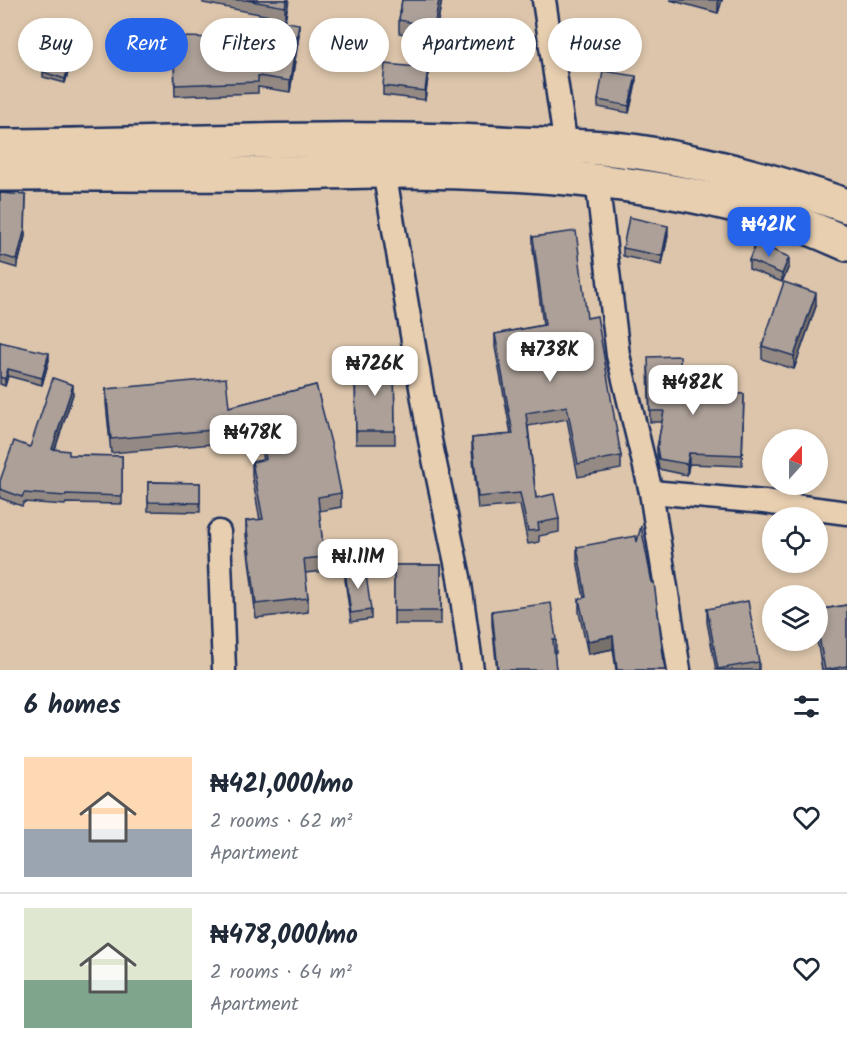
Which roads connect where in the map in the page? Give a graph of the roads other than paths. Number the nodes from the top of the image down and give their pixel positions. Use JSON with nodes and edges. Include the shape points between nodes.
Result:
{"nodes":[{"id":1,"x":544,"y":0,"type":"edge"},
{"id":2,"x":0,"y":146,"type":"edge"},
{"id":3,"x":566,"y":147,"type":"junction"},
{"id":4,"x":384,"y":171,"type":"junction"},
{"id":5,"x":0,"y":174,"type":"edge"},
{"id":6,"x":597,"y":180,"type":"junction"},
{"id":7,"x":847,"y":206,"type":"edge"},
{"id":8,"x":847,"y":243,"type":"edge"},
{"id":9,"x":651,"y":492,"type":"junction"},
{"id":10,"x":847,"y":513,"type":"edge"},
{"id":11,"x":219,"y":532,"type":"dead end"},
{"id":12,"x":224,"y":670,"type":"edge"},
{"id":13,"x":472,"y":670,"type":"edge"},
{"id":14,"x":679,"y":670,"type":"edge"}],
"edges":[{"from":1,"to":3,"type":"street"},
{"from":2,"to":3,"type":"main road","via":[[456,140]]},
{"from":3,"to":7,"type":"main road","via":[[643,153],[714,166]]},
{"from":4,"to":5,"type":"main road"},
{"from":4,"to":6,"type":"main road","via":[[456,171]]},
{"from":4,"to":13,"type":"street","via":[[430,440],[459,578]]},
{"from":6,"to":8,"type":"main road","via":[[697,196],[759,211]]},
{"from":6,"to":9,"type":"street","via":[[618,355]]},
{"from":9,"to":10,"type":"street"},
{"from":9,"to":14,"type":"street"},
{"from":11,"to":12,"type":"street"}]}
